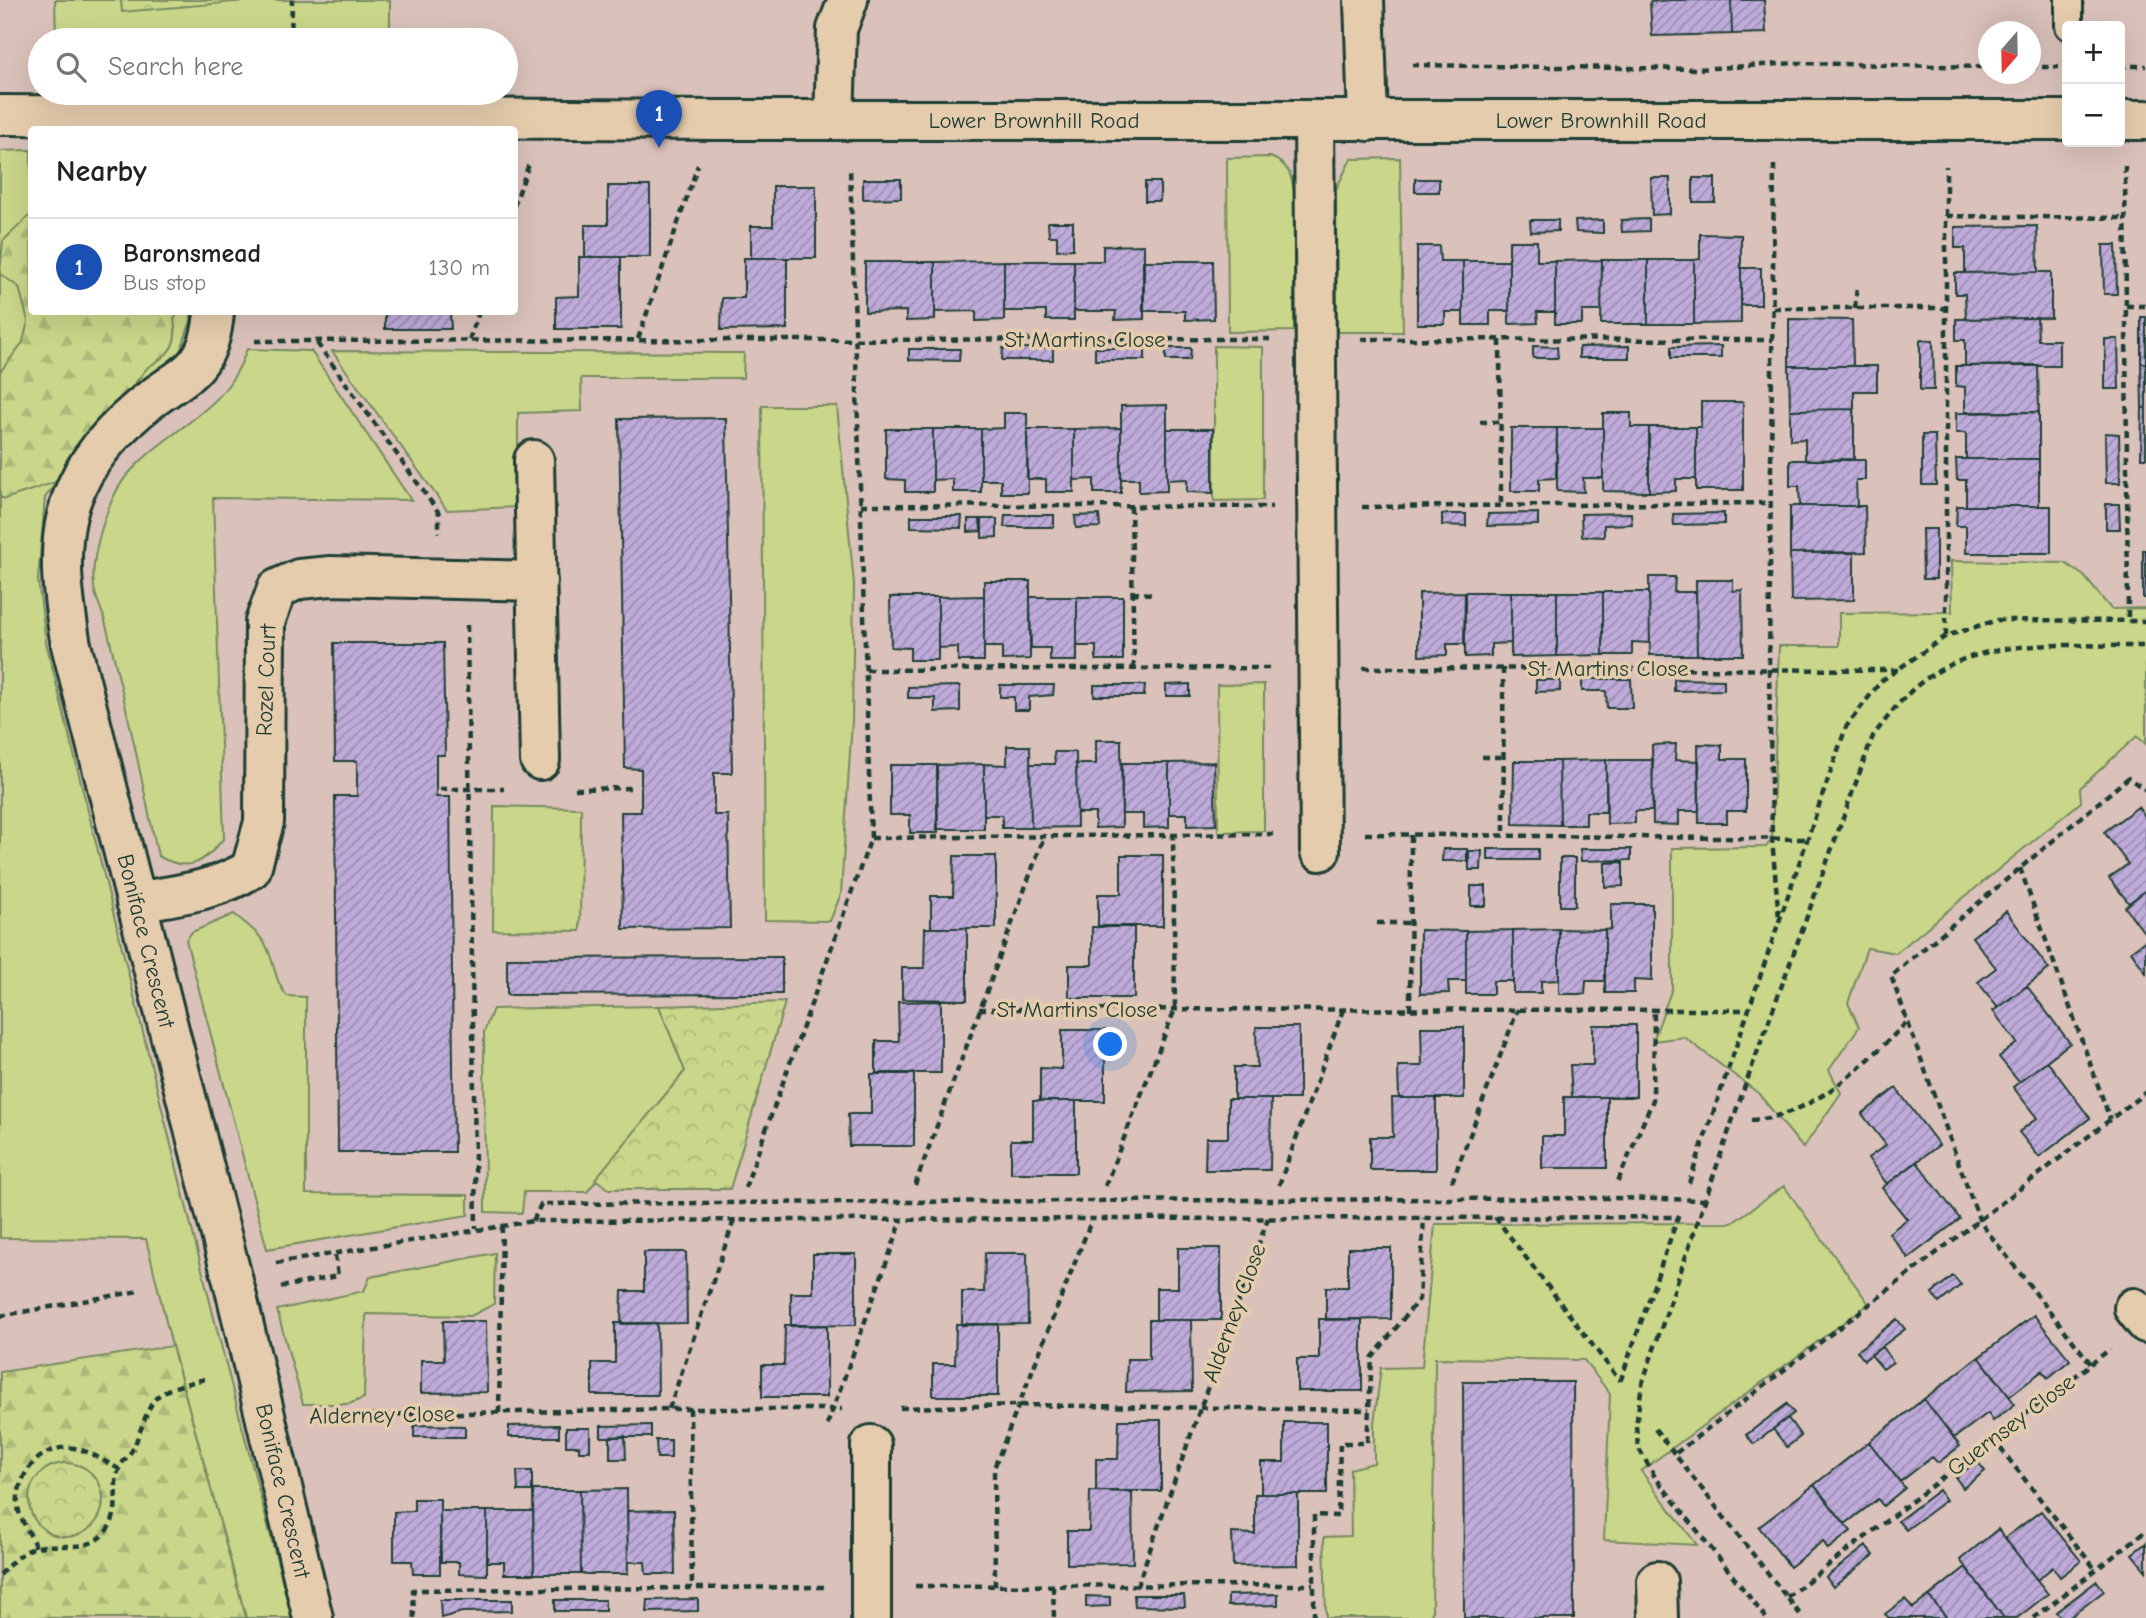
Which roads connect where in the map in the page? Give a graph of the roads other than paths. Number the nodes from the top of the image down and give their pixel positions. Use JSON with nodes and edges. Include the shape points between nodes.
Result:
{"nodes":[{"id":1,"x":848,"y":0,"type":"edge"},
{"id":2,"x":1364,"y":0,"type":"edge"},
{"id":3,"x":2069,"y":0,"type":"edge"},
{"id":4,"x":2069,"y":21,"type":"edge"},
{"id":5,"x":0,"y":115,"type":"edge"},
{"id":6,"x":842,"y":120,"type":"junction"},
{"id":7,"x":1314,"y":120,"type":"junction"},
{"id":8,"x":2062,"y":120,"type":"edge"},
{"id":9,"x":1368,"y":121,"type":"junction"},
{"id":10,"x":217,"y":123,"type":"edge"},
{"id":11,"x":212,"y":326,"type":"edge"},
{"id":12,"x":534,"y":460,"type":"dead end"},
{"id":13,"x":537,"y":581,"type":"junction"},
{"id":14,"x":540,"y":760,"type":"dead end"},
{"id":15,"x":1319,"y":843,"type":"road end"},
{"id":16,"x":136,"y":902,"type":"junction"},
{"id":17,"x":871,"y":1445,"type":"dead end"},
{"id":18,"x":1657,"y":1581,"type":"dead end"},
{"id":19,"x":313,"y":1618,"type":"edge"},
{"id":20,"x":871,"y":1618,"type":"edge"},
{"id":21,"x":1658,"y":1618,"type":"edge"}],
"edges":[{"from":1,"to":6,"type":"street","via":[[837,29]]},
{"from":2,"to":9,"type":"street"},
{"from":3,"to":4,"type":"lane"},
{"from":5,"to":10,"type":"street","name":"Lower Brownhill Road"},
{"from":6,"to":7,"type":"street","name":"Lower Brownhill Road"},
{"from":6,"to":10,"type":"street","name":"Lower Brownhill Road"},
{"from":7,"to":9,"type":"street","name":"Lower Brownhill Road"},
{"from":7,"to":15,"type":"street"},
{"from":8,"to":9,"type":"street","name":"Lower Brownhill Road"},
{"from":11,"to":16,"type":"street","name":"Boniface Crescent","via":[[200,361],[181,381],[133,415],[86,468],[68,503],[60,553],[71,645]]},
{"from":12,"to":13,"type":"street"},
{"from":13,"to":14,"type":"street"},
{"from":13,"to":16,"type":"street","name":"Rozel Court","via":[[331,576],[299,579],[277,589],[265,622],[264,822],[251,869],[222,884]]},
{"from":16,"to":19,"type":"street","name":"Boniface Crescent"},
{"from":17,"to":20,"type":"street"},
{"from":18,"to":21,"type":"street"}]}
